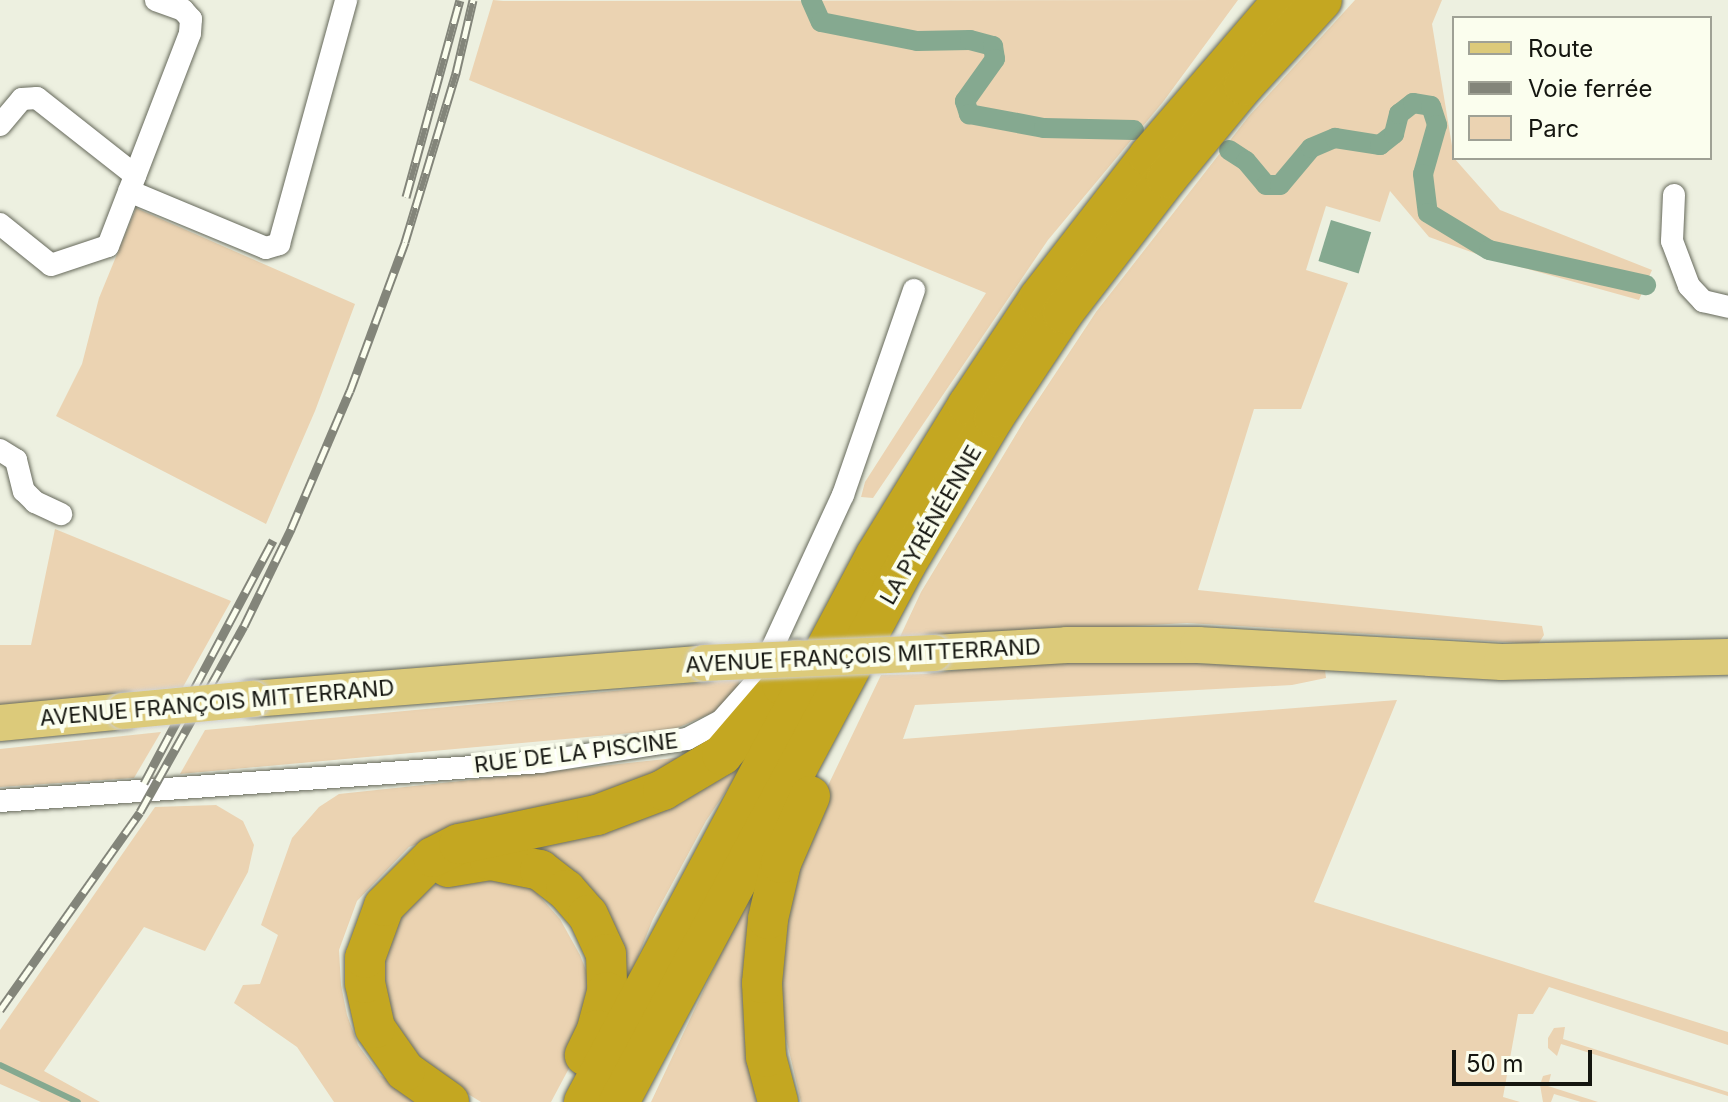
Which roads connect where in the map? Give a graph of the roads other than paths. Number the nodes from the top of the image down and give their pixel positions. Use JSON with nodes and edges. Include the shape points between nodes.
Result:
{"nodes":[{"id":1,"x":156,"y":0,"type":"edge"},
{"id":2,"x":346,"y":0,"type":"edge"},
{"id":3,"x":1283,"y":0,"type":"edge"},
{"id":4,"x":1322,"y":0,"type":"edge"},
{"id":5,"x":0,"y":125,"type":"edge"},
{"id":6,"x":132,"y":183,"type":"junction"},
{"id":7,"x":1674,"y":195,"type":"dead end"},
{"id":8,"x":0,"y":224,"type":"edge"},
{"id":9,"x":914,"y":290,"type":"dead end"},
{"id":10,"x":1728,"y":307,"type":"edge"},
{"id":11,"x":0,"y":450,"type":"edge"},
{"id":12,"x":61,"y":514,"type":"dead end"},
{"id":13,"x":876,"y":555,"type":"junction"},
{"id":14,"x":877,"y":618,"type":"junction"},
{"id":15,"x":1728,"y":657,"type":"edge"},
{"id":16,"x":0,"y":723,"type":"edge"},
{"id":17,"x":0,"y":801,"type":"edge"},
{"id":18,"x":397,"y":890,"type":"junction"},
{"id":19,"x":449,"y":1102,"type":"edge"},
{"id":20,"x":561,"y":1102,"type":"edge"},
{"id":21,"x":584,"y":1102,"type":"edge"},
{"id":22,"x":619,"y":1102,"type":"edge"},
{"id":23,"x":778,"y":1102,"type":"edge"}],
"edges":[{"from":1,"to":6,"type":"street","via":[[183,10],[191,19],[190,33]]},
{"from":2,"to":6,"type":"street","via":[[279,244],[266,248]]},
{"from":3,"to":13,"type":"highway","name":"LA PYRÉNÉENNE","via":[[1158,144],[1039,298]]},
{"from":4,"to":14,"type":"highway","name":"LA PYRÉNÉENNE","via":[[1167,178],[1063,313],[954,482]]},
{"from":5,"to":6,"type":"street","via":[[22,99],[37,98]]},
{"from":6,"to":8,"type":"street","via":[[108,246],[51,265]]},
{"from":7,"to":10,"type":"street","via":[[1672,241],[1689,286],[1703,301]]},
{"from":9,"to":17,"type":"street","name":"RUE DE LA PISCINE","via":[[843,495],[757,681],[721,721],[687,739],[541,762]]},
{"from":11,"to":12,"type":"street","via":[[16,460],[24,491]]},
{"from":13,"to":18,"type":"highway","via":[[835,592],[782,685],[722,755],[663,790],[597,815],[459,844],[433,857]]},
{"from":13,"to":21,"type":"highway","name":"LA PYRÉNÉENNE"},
{"from":14,"to":22,"type":"highway","name":"LA PYRÉNÉENNE"},
{"from":14,"to":23,"type":"highway","via":[[864,687],[800,814],[768,919],[762,983],[766,1057]]},
{"from":15,"to":16,"type":"main road","name":"AVENUE FRANÇOIS MITTERRAND","bridge":true,"via":[[1502,662],[1198,645],[1067,645],[705,663]]},
{"from":18,"to":19,"type":"highway","via":[[372,931],[365,958],[375,1028],[405,1071]]},
{"from":18,"to":20,"type":"highway","via":[[438,870],[490,860],[540,870],[588,915],[606,954],[607,992],[597,1030]]}]}
